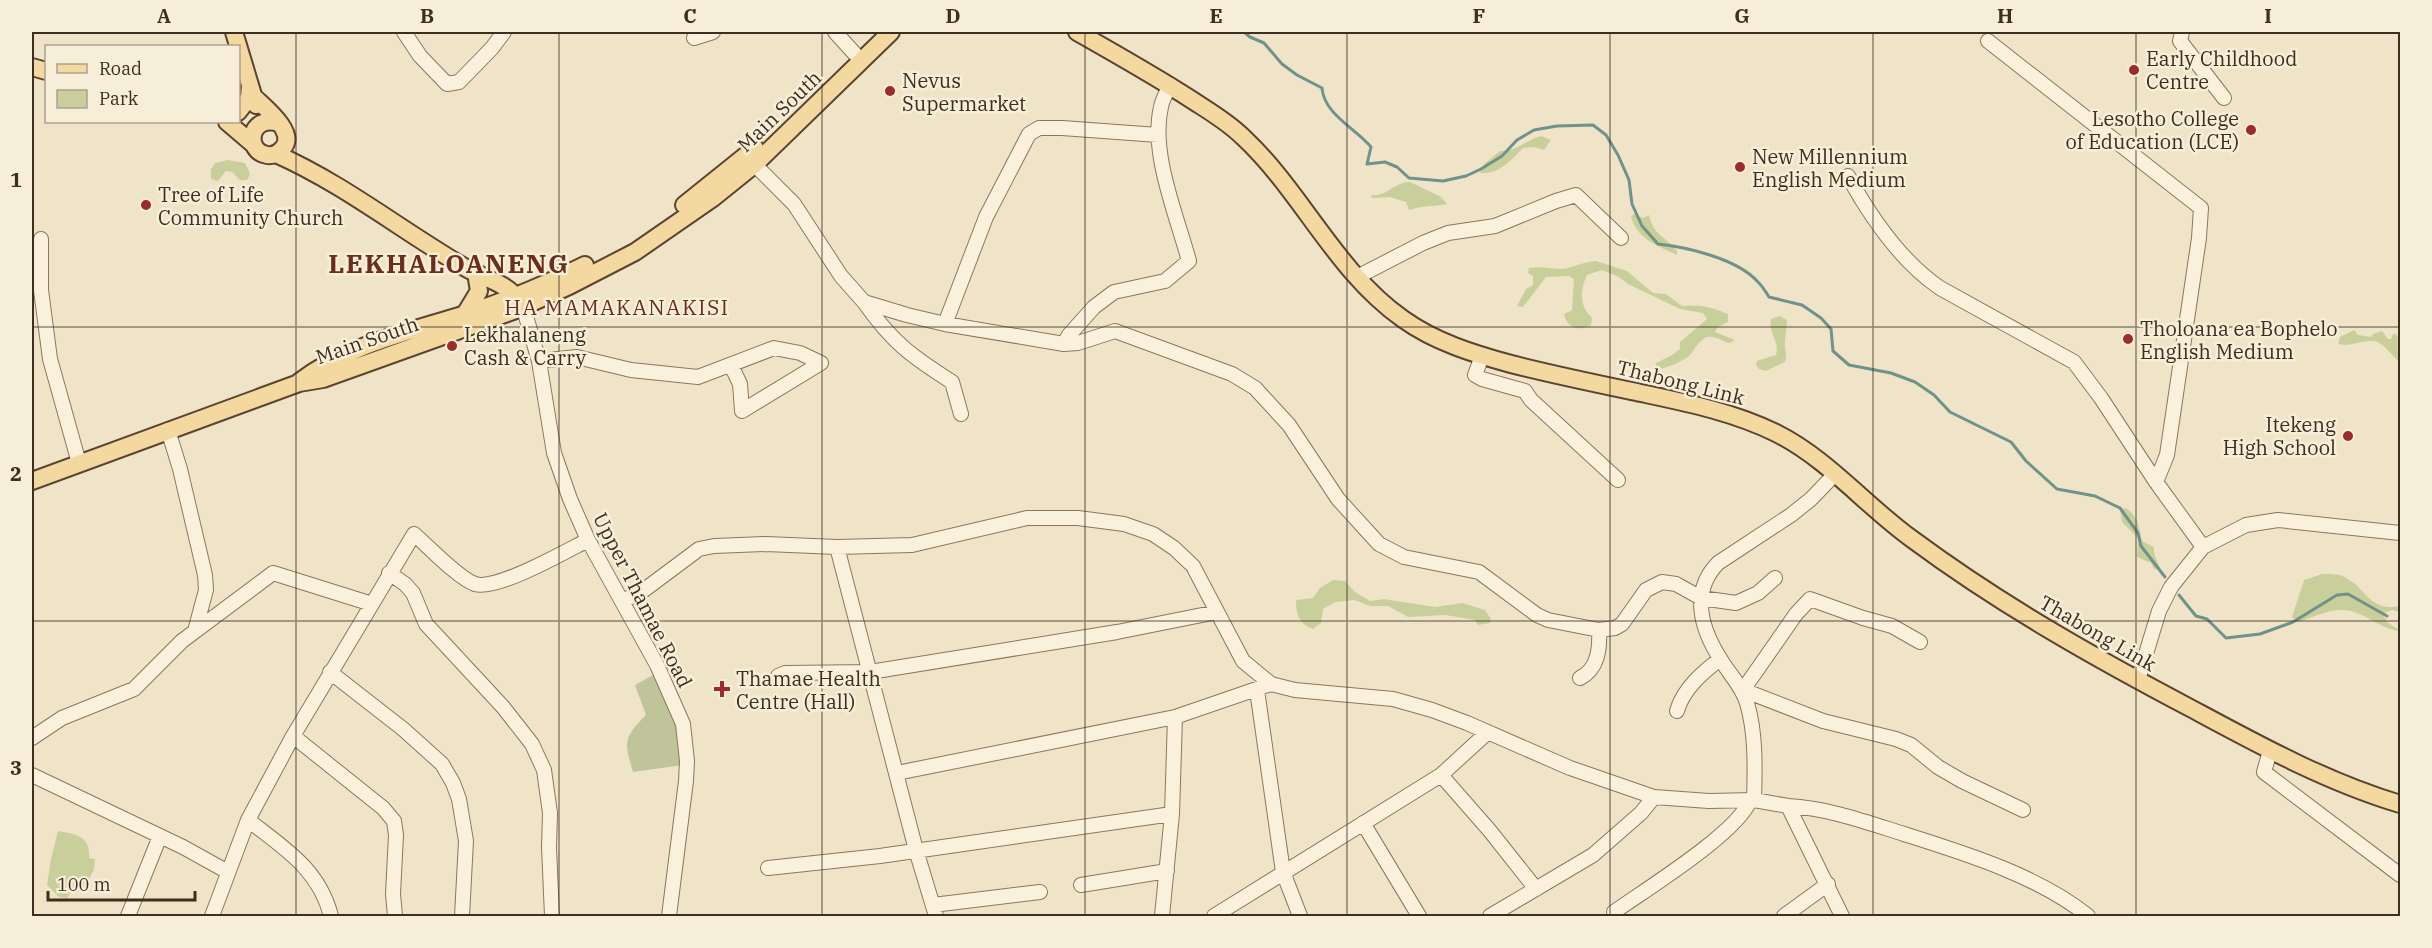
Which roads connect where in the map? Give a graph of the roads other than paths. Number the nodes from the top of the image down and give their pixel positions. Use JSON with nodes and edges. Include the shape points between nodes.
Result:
{"nodes":[{"id":1,"x":404,"y":32,"type":"edge"},
{"id":2,"x":504,"y":32,"type":"edge"},
{"id":3,"x":713,"y":32,"type":"edge"},
{"id":4,"x":878,"y":32,"type":"edge"},
{"id":5,"x":891,"y":32,"type":"edge"},
{"id":6,"x":1077,"y":32,"type":"edge"},
{"id":7,"x":2182,"y":32,"type":"edge"},
{"id":8,"x":842,"y":34,"type":"edge"},
{"id":9,"x":694,"y":38,"type":"dead end"},
{"id":10,"x":1988,"y":41,"type":"dead end"},
{"id":11,"x":240,"y":51,"type":"edge"},
{"id":12,"x":855,"y":54,"type":"junction"},
{"id":13,"x":1170,"y":86,"type":"junction"},
{"id":14,"x":252,"y":90,"type":"junction"},
{"id":15,"x":2224,"y":98,"type":"dead end"},
{"id":16,"x":240,"y":109,"type":"edge"},
{"id":17,"x":228,"y":123,"type":"edge"},
{"id":18,"x":237,"y":123,"type":"edge"},
{"id":19,"x":258,"y":125,"type":"junction"},
{"id":20,"x":283,"y":130,"type":"junction"},
{"id":21,"x":1158,"y":135,"type":"junction"},
{"id":22,"x":254,"y":144,"type":"junction"},
{"id":23,"x":276,"y":154,"type":"junction"},
{"id":24,"x":750,"y":161,"type":"junction"},
{"id":25,"x":309,"y":168,"type":"junction"},
{"id":26,"x":1848,"y":176,"type":"dead end"},
{"id":27,"x":1621,"y":238,"type":"dead end"},
{"id":28,"x":41,"y":239,"type":"dead end"},
{"id":29,"x":476,"y":273,"type":"junction"},
{"id":30,"x":1357,"y":277,"type":"junction"},
{"id":31,"x":520,"y":301,"type":"junction"},
{"id":32,"x":864,"y":302,"type":"junction"},
{"id":33,"x":465,"y":314,"type":"junction"},
{"id":34,"x":945,"y":324,"type":"junction"},
{"id":35,"x":1064,"y":344,"type":"junction"},
{"id":36,"x":1482,"y":356,"type":"junction"},
{"id":37,"x":539,"y":360,"type":"junction"},
{"id":38,"x":731,"y":365,"type":"junction"},
{"id":39,"x":299,"y":383,"type":"junction"},
{"id":40,"x":961,"y":414,"type":"dead end"},
{"id":41,"x":168,"y":430,"type":"junction"},
{"id":42,"x":80,"y":463,"type":"junction"},
{"id":43,"x":1835,"y":474,"type":"junction"},
{"id":44,"x":1618,"y":480,"type":"dead end"},
{"id":45,"x":32,"y":481,"type":"edge"},
{"id":46,"x":2156,"y":482,"type":"junction"},
{"id":47,"x":2400,"y":533,"type":"edge"},
{"id":48,"x":588,"y":540,"type":"junction"},
{"id":49,"x":837,"y":547,"type":"junction"},
{"id":50,"x":2203,"y":547,"type":"junction"},
{"id":51,"x":389,"y":573,"type":"junction"},
{"id":52,"x":1775,"y":578,"type":"dead end"},
{"id":53,"x":1701,"y":598,"type":"junction"},
{"id":54,"x":622,"y":601,"type":"junction"},
{"id":55,"x":372,"y":604,"type":"junction"},
{"id":56,"x":1217,"y":612,"type":"junction"},
{"id":57,"x":1599,"y":630,"type":"junction"},
{"id":58,"x":195,"y":631,"type":"junction"},
{"id":59,"x":1920,"y":642,"type":"dead end"},
{"id":60,"x":1720,"y":659,"type":"junction"},
{"id":61,"x":330,"y":672,"type":"junction"},
{"id":62,"x":870,"y":672,"type":"junction"},
{"id":63,"x":778,"y":676,"type":"dead end"},
{"id":64,"x":1580,"y":678,"type":"dead end"},
{"id":65,"x":2138,"y":681,"type":"junction"},
{"id":66,"x":1271,"y":684,"type":"junction"},
{"id":67,"x":1257,"y":690,"type":"junction"},
{"id":68,"x":1743,"y":690,"type":"junction"},
{"id":69,"x":1677,"y":711,"type":"dead end"},
{"id":70,"x":1175,"y":717,"type":"junction"},
{"id":71,"x":1488,"y":732,"type":"junction"},
{"id":72,"x":293,"y":736,"type":"junction"},
{"id":73,"x":32,"y":738,"type":"edge"},
{"id":74,"x":2270,"y":751,"type":"junction"},
{"id":75,"x":897,"y":773,"type":"junction"},
{"id":76,"x":1441,"y":774,"type":"junction"},
{"id":77,"x":32,"y":775,"type":"edge"},
{"id":78,"x":1654,"y":797,"type":"junction"},
{"id":79,"x":1752,"y":800,"type":"junction"},
{"id":80,"x":2400,"y":804,"type":"edge"},
{"id":81,"x":1788,"y":806,"type":"junction"},
{"id":82,"x":2023,"y":810,"type":"dead end"},
{"id":83,"x":1172,"y":814,"type":"junction"},
{"id":84,"x":248,"y":820,"type":"junction"},
{"id":85,"x":1363,"y":822,"type":"junction"},
{"id":86,"x":160,"y":836,"type":"junction"},
{"id":87,"x":916,"y":850,"type":"junction"},
{"id":88,"x":768,"y":868,"type":"dead end"},
{"id":89,"x":1167,"y":871,"type":"junction"},
{"id":90,"x":228,"y":872,"type":"junction"},
{"id":91,"x":1283,"y":872,"type":"junction"},
{"id":92,"x":2400,"y":875,"type":"edge"},
{"id":93,"x":1828,"y":884,"type":"junction"},
{"id":94,"x":1081,"y":885,"type":"dead end"},
{"id":95,"x":1536,"y":889,"type":"junction"},
{"id":96,"x":1040,"y":892,"type":"dead end"},
{"id":97,"x":934,"y":911,"type":"edge"},
{"id":98,"x":1614,"y":912,"type":"dead end"},
{"id":99,"x":128,"y":916,"type":"edge"},
{"id":100,"x":212,"y":916,"type":"edge"},
{"id":101,"x":331,"y":916,"type":"edge"},
{"id":102,"x":395,"y":916,"type":"edge"},
{"id":103,"x":462,"y":916,"type":"edge"},
{"id":104,"x":552,"y":916,"type":"edge"},
{"id":105,"x":669,"y":916,"type":"edge"},
{"id":106,"x":1162,"y":916,"type":"edge"},
{"id":107,"x":1214,"y":916,"type":"edge"},
{"id":108,"x":1300,"y":916,"type":"edge"},
{"id":109,"x":1419,"y":916,"type":"edge"},
{"id":110,"x":1490,"y":916,"type":"edge"},
{"id":111,"x":1784,"y":916,"type":"edge"},
{"id":112,"x":1842,"y":916,"type":"edge"},
{"id":113,"x":2088,"y":916,"type":"edge"}],
"edges":[{"from":1,"to":2,"type":"street","via":[[447,84],[459,82]]},
{"from":3,"to":9,"type":"street"},
{"from":4,"to":12,"type":"main road","name":"Main South"},
{"from":5,"to":24,"type":"main road","name":"Main South"},
{"from":6,"to":13,"type":"main road","name":"Thabong Link"},
{"from":7,"to":15,"type":"street","via":[[2180,41]]},
{"from":8,"to":12,"type":"street"},
{"from":10,"to":46,"type":"street","via":[[2201,207],[2167,455]]},
{"from":11,"to":14,"type":"main road"},
{"from":12,"to":24,"type":"main road","name":"Main South"},
{"from":13,"to":21,"type":"street","via":[[1161,106]]},
{"from":13,"to":30,"type":"main road","name":"Thabong Link","via":[[1243,137]]},
{"from":14,"to":16,"type":"main road"},
{"from":14,"to":19,"type":"main road"},
{"from":14,"to":20,"type":"main road"},
{"from":17,"to":22,"type":"main road"},
{"from":18,"to":19,"type":"main road"},
{"from":19,"to":20,"type":"main road","via":[[270,120]]},
{"from":19,"to":22,"type":"main road","via":[[252,136]]},
{"from":20,"to":23,"type":"main road","via":[[286,144]]},
{"from":20,"to":25,"type":"main road"},
{"from":21,"to":34,"type":"street","via":[[1050,128],[1039,128],[1029,134],[986,217]]},
{"from":21,"to":35,"type":"street","via":[[1163,169],[1189,261],[1165,281],[1114,292],[1094,307]]},
{"from":22,"to":23,"type":"main road","via":[[259,152]]},
{"from":23,"to":25,"type":"main road"},
{"from":24,"to":31,"type":"main road","name":"Main South","via":[[631,242]]},
{"from":24,"to":32,"type":"street","via":[[794,204],[841,276]]},
{"from":25,"to":29,"type":"main road"},
{"from":26,"to":46,"type":"street","via":[[1862,202],[1919,274],[2074,362]]},
{"from":27,"to":30,"type":"street","via":[[1576,195],[1495,226],[1448,233]]},
{"from":28,"to":42,"type":"street","via":[[41,290],[50,359]]},
{"from":29,"to":31,"type":"main road","via":[[504,286]]},
{"from":29,"to":33,"type":"main road","via":[[479,291]]},
{"from":30,"to":36,"type":"main road","name":"Thabong Link","via":[[1401,318],[1429,335]]},
{"from":31,"to":33,"type":"main road","name":"Main South"},
{"from":31,"to":37,"type":"street","name":"Upper Thamae Road"},
{"from":31,"to":39,"type":"main road","name":"Main South","via":[[322,379]]},
{"from":32,"to":34,"type":"street"},
{"from":32,"to":40,"type":"street","via":[[884,331],[910,355],[952,382]]},
{"from":33,"to":39,"type":"main road","name":"Main South","via":[[360,349],[316,369]]},
{"from":34,"to":35,"type":"street"},
{"from":35,"to":57,"type":"street","via":[[1115,331],[1232,374],[1255,388],[1289,425],[1338,499],[1379,544],[1404,557],[1479,572],[1537,615]]},
{"from":36,"to":43,"type":"main road","name":"Thabong Link","via":[[1743,417],[1782,436]]},
{"from":36,"to":44,"type":"street","via":[[1475,375],[1525,391]]},
{"from":37,"to":38,"type":"street","via":[[577,357],[631,370],[698,377]]},
{"from":37,"to":48,"type":"street","name":"Upper Thamae Road","via":[[554,453]]},
{"from":38,"to":38,"type":"street","via":[[774,348],[800,353],[821,363],[742,411],[740,384]]},
{"from":39,"to":41,"type":"main road"},
{"from":41,"to":42,"type":"main road"},
{"from":41,"to":58,"type":"street","via":[[205,575],[206,590]]},
{"from":42,"to":45,"type":"main road"},
{"from":43,"to":53,"type":"street","via":[[1791,515],[1718,563],[1708,573]]},
{"from":43,"to":65,"type":"main road","name":"Thabong Link","via":[[1909,537],[2015,611]]},
{"from":46,"to":50,"type":"street"},
{"from":47,"to":50,"type":"street","via":[[2278,520],[2246,525]]},
{"from":48,"to":51,"type":"street","via":[[505,581],[487,585],[475,584],[463,576],[414,534]]},
{"from":48,"to":54,"type":"street","name":"Upper Thamae Road"},
{"from":49,"to":54,"type":"street","via":[[734,544],[699,549],[640,593]]},
{"from":49,"to":56,"type":"street","via":[[912,545],[1027,518],[1078,518],[1124,524],[1153,534],[1174,548],[1193,566]]},
{"from":49,"to":62,"type":"street"},
{"from":50,"to":65,"type":"street","via":[[2171,587],[2159,611]]},
{"from":51,"to":55,"type":"street"},
{"from":51,"to":104,"type":"street","via":[[413,593],[426,624],[532,744],[544,770],[550,813]]},
{"from":52,"to":53,"type":"street","via":[[1758,593],[1736,603]]},
{"from":53,"to":57,"type":"street","via":[[1676,584],[1662,582],[1647,590],[1622,624]]},
{"from":53,"to":60,"type":"street","via":[[1708,637]]},
{"from":54,"to":105,"type":"street","name":"Upper Thamae Road","via":[[661,673],[683,724],[686,743],[686,781]]},
{"from":55,"to":58,"type":"street","via":[[273,573]]},
{"from":55,"to":61,"type":"street"},
{"from":56,"to":62,"type":"street"},
{"from":56,"to":66,"type":"street","via":[[1243,661]]},
{"from":57,"to":64,"type":"street","via":[[1594,665],[1590,673]]},
{"from":58,"to":73,"type":"street","via":[[134,690],[62,718]]},
{"from":59,"to":68,"type":"street","via":[[1892,626],[1810,599]]},
{"from":60,"to":68,"type":"street"},
{"from":60,"to":69,"type":"street","via":[[1697,678]]},
{"from":61,"to":72,"type":"street"},
{"from":61,"to":103,"type":"street","via":[[442,764],[453,783],[466,841]]},
{"from":62,"to":63,"type":"street"},
{"from":62,"to":75,"type":"street"},
{"from":65,"to":74,"type":"main road","name":"Thabong Link"},
{"from":66,"to":67,"type":"street"},
{"from":66,"to":71,"type":"street","via":[[1295,690],[1393,699]]},
{"from":67,"to":70,"type":"street"},
{"from":67,"to":91,"type":"street"},
{"from":68,"to":79,"type":"street","via":[[1752,735]]},
{"from":68,"to":82,"type":"street","via":[[1823,721],[1911,745],[1962,781]]},
{"from":70,"to":75,"type":"street"},
{"from":70,"to":83,"type":"street"},
{"from":71,"to":76,"type":"street"},
{"from":71,"to":78,"type":"street","via":[[1570,768]]},
{"from":72,"to":84,"type":"street"},
{"from":72,"to":102,"type":"street","via":[[394,821]]},
{"from":74,"to":80,"type":"main road","name":"Thabong Link","via":[[2316,774]]},
{"from":74,"to":92,"type":"street","via":[[2264,772]]},
{"from":75,"to":87,"type":"street"},
{"from":76,"to":85,"type":"street"},
{"from":76,"to":95,"type":"street"},
{"from":77,"to":86,"type":"street"},
{"from":78,"to":79,"type":"street"},
{"from":78,"to":95,"type":"street","via":[[1593,855]]},
{"from":79,"to":81,"type":"street"},
{"from":79,"to":98,"type":"street","via":[[1729,829]]},
{"from":81,"to":93,"type":"street"},
{"from":81,"to":113,"type":"street","via":[[1810,807],[1869,823],[1994,866],[2043,887]]},
{"from":83,"to":87,"type":"street"},
{"from":83,"to":89,"type":"street"},
{"from":84,"to":90,"type":"street"},
{"from":84,"to":101,"type":"street","via":[[301,861],[326,898]]},
{"from":85,"to":91,"type":"street"},
{"from":85,"to":109,"type":"street"},
{"from":86,"to":90,"type":"street"},
{"from":86,"to":99,"type":"street"},
{"from":87,"to":88,"type":"street"},
{"from":87,"to":97,"type":"street"},
{"from":89,"to":94,"type":"street"},
{"from":89,"to":106,"type":"street"},
{"from":90,"to":100,"type":"street"},
{"from":91,"to":107,"type":"street"},
{"from":91,"to":108,"type":"street"},
{"from":93,"to":111,"type":"street"},
{"from":93,"to":112,"type":"street"},
{"from":95,"to":110,"type":"street"},
{"from":96,"to":97,"type":"street"}]}
